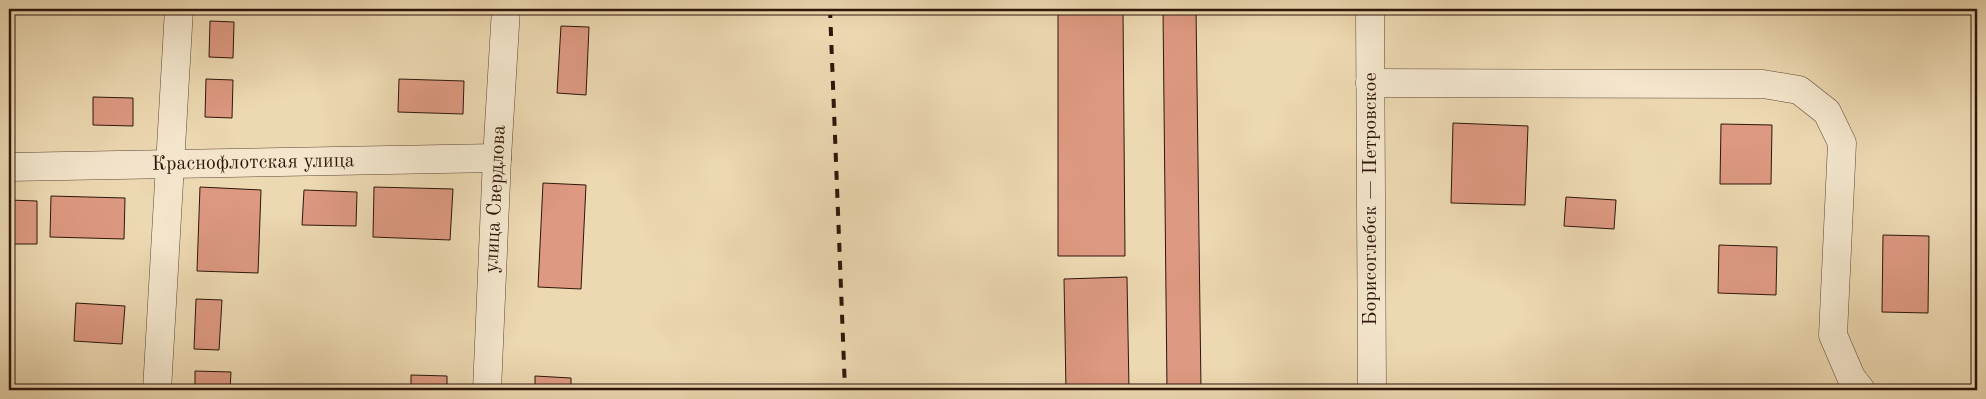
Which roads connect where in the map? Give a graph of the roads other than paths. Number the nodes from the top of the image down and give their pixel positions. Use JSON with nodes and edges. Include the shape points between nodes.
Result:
{"nodes":[{"id":1,"x":179,"y":9,"type":"edge"},
{"id":2,"x":506,"y":9,"type":"edge"},
{"id":3,"x":1370,"y":9,"type":"edge"},
{"id":4,"x":1370,"y":83,"type":"junction"},
{"id":5,"x":497,"y":158,"type":"junction"},
{"id":6,"x":172,"y":164,"type":"junction"},
{"id":7,"x":9,"y":167,"type":"edge"},
{"id":8,"x":157,"y":390,"type":"edge"},
{"id":9,"x":487,"y":390,"type":"edge"},
{"id":10,"x":1372,"y":390,"type":"edge"},
{"id":11,"x":1861,"y":390,"type":"edge"}],
"edges":[{"from":1,"to":6,"type":"street"},
{"from":2,"to":5,"type":"street","name":"улица Свердлова"},
{"from":3,"to":4,"type":"street","name":"Борисоглебск — Петровское"},
{"from":4,"to":10,"type":"street","name":"Борисоглебск — Петровское"},
{"from":4,"to":11,"type":"street","via":[[1763,84],[1799,90],[1827,112],[1842,143],[1833,335],[1851,377]]},
{"from":5,"to":6,"type":"street","name":"Краснофлотская улица"},
{"from":5,"to":9,"type":"street","name":"улица Свердлова"},
{"from":6,"to":7,"type":"street","name":"Краснофлотская улица"},
{"from":6,"to":8,"type":"street"}]}
